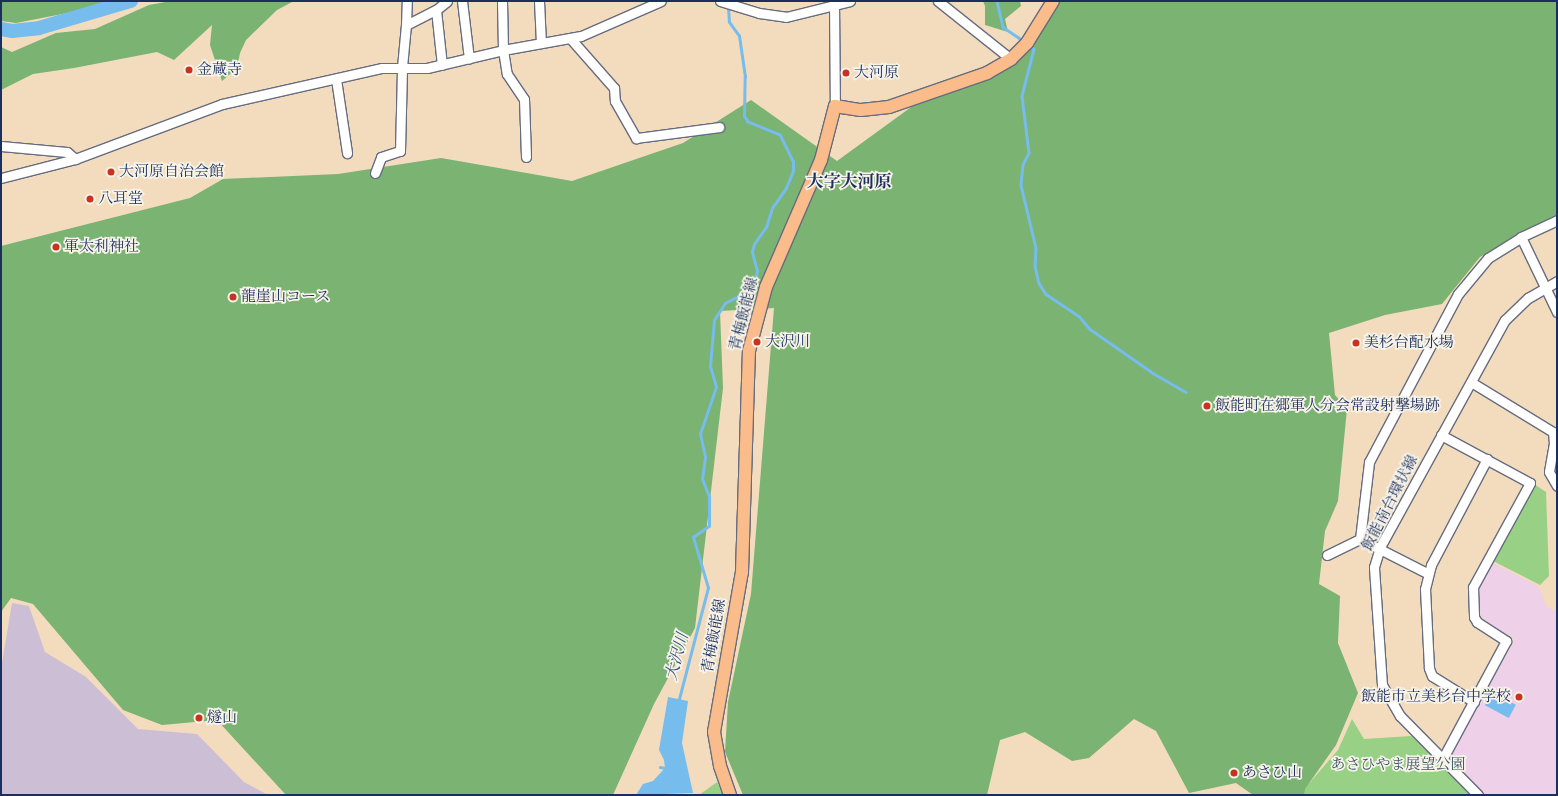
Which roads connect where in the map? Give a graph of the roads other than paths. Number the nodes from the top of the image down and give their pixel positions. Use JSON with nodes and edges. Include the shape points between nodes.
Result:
{"nodes":[{"id":1,"x":407,"y":1,"type":"edge"},
{"id":2,"x":447,"y":1,"type":"edge"},
{"id":3,"x":462,"y":1,"type":"edge"},
{"id":4,"x":502,"y":1,"type":"edge"},
{"id":5,"x":539,"y":1,"type":"edge"},
{"id":6,"x":720,"y":1,"type":"edge"},
{"id":7,"x":850,"y":1,"type":"edge"},
{"id":8,"x":938,"y":1,"type":"edge"},
{"id":9,"x":1053,"y":1,"type":"edge"},
{"id":10,"x":659,"y":2,"type":"edge"},
{"id":11,"x":834,"y":3,"type":"edge"},
{"id":12,"x":436,"y":10,"type":"junction"},
{"id":13,"x":406,"y":25,"type":"junction"},
{"id":14,"x":570,"y":38,"type":"junction"},
{"id":15,"x":541,"y":43,"type":"junction"},
{"id":16,"x":503,"y":50,"type":"junction"},
{"id":17,"x":1015,"y":55,"type":"junction"},
{"id":18,"x":469,"y":59,"type":"junction"},
{"id":19,"x":442,"y":65,"type":"junction"},
{"id":20,"x":402,"y":67,"type":"junction"},
{"id":21,"x":336,"y":79,"type":"junction"},
{"id":22,"x":835,"y":106,"type":"junction"},
{"id":23,"x":719,"y":128,"type":"dead end"},
{"id":24,"x":1,"y":146,"type":"edge"},
{"id":25,"x":347,"y":152,"type":"dead end"},
{"id":26,"x":526,"y":157,"type":"dead end"},
{"id":27,"x":75,"y":159,"type":"junction"},
{"id":28,"x":375,"y":173,"type":"dead end"},
{"id":29,"x":1,"y":178,"type":"edge"},
{"id":30,"x":1557,"y":220,"type":"edge"},
{"id":31,"x":1521,"y":237,"type":"junction"},
{"id":32,"x":1557,"y":281,"type":"edge"},
{"id":33,"x":1545,"y":287,"type":"junction"},
{"id":34,"x":1557,"y":312,"type":"edge"},
{"id":35,"x":1470,"y":382,"type":"junction"},
{"id":36,"x":1441,"y":435,"type":"junction"},
{"id":37,"x":1486,"y":459,"type":"junction"},
{"id":38,"x":1557,"y":486,"type":"edge"},
{"id":39,"x":1360,"y":539,"type":"junction"},
{"id":40,"x":1380,"y":547,"type":"junction"},
{"id":41,"x":1327,"y":554,"type":"dead end"},
{"id":42,"x":1427,"y":573,"type":"junction"},
{"id":43,"x":1474,"y":702,"type":"junction"},
{"id":44,"x":1443,"y":758,"type":"junction"},
{"id":45,"x":730,"y":795,"type":"edge"},
{"id":46,"x":1478,"y":795,"type":"edge"}],
"edges":[{"from":1,"to":13,"type":"street"},
{"from":2,"to":12,"type":"street"},
{"from":3,"to":18,"type":"street"},
{"from":4,"to":16,"type":"street"},
{"from":5,"to":15,"type":"street"},
{"from":6,"to":11,"type":"street","via":[[746,10],[786,17]]},
{"from":7,"to":11,"type":"street"},
{"from":8,"to":17,"type":"street"},
{"from":9,"to":17,"type":"main road","via":[[1033,35]]},
{"from":10,"to":14,"type":"street","via":[[607,27]]},
{"from":11,"to":22,"type":"street"},
{"from":12,"to":13,"type":"street"},
{"from":12,"to":19,"type":"street"},
{"from":13,"to":20,"type":"street"},
{"from":14,"to":15,"type":"street"},
{"from":14,"to":23,"type":"street","via":[[614,88],[615,101],[636,138]]},
{"from":15,"to":16,"type":"street"},
{"from":16,"to":18,"type":"street"},
{"from":16,"to":26,"type":"street","via":[[507,74],[524,99]]},
{"from":17,"to":22,"type":"main road","via":[[987,73],[889,107],[861,110]]},
{"from":18,"to":19,"type":"street"},
{"from":19,"to":20,"type":"street"},
{"from":20,"to":21,"type":"street","via":[[382,68]]},
{"from":20,"to":28,"type":"street","via":[[400,151],[381,157]]},
{"from":21,"to":25,"type":"street"},
{"from":21,"to":27,"type":"street","via":[[201,110]]},
{"from":22,"to":45,"type":"main road","name":"青梅飯能線","via":[[821,160],[766,287],[749,351],[742,572],[714,732],[720,766]]},
{"from":24,"to":27,"type":"street","via":[[67,152]]},
{"from":27,"to":29,"type":"street"},
{"from":30,"to":31,"type":"street"},
{"from":31,"to":33,"type":"street"},
{"from":31,"to":39,"type":"street","via":[[1488,258],[1458,294],[1369,462]]},
{"from":32,"to":33,"type":"street","name":"飯能南台環状線"},
{"from":33,"to":34,"type":"street"},
{"from":33,"to":35,"type":"street","name":"飯能南台環状線","via":[[1528,298],[1505,320]]},
{"from":35,"to":36,"type":"street","name":"飯能南台環状線"},
{"from":35,"to":38,"type":"street","via":[[1553,432],[1554,443],[1549,472]]},
{"from":36,"to":37,"type":"street"},
{"from":36,"to":40,"type":"street","name":"飯能南台環状線"},
{"from":37,"to":42,"type":"street"},
{"from":37,"to":43,"type":"street","via":[[1530,483],[1473,587],[1474,617],[1477,622],[1506,641]]},
{"from":39,"to":40,"type":"street"},
{"from":39,"to":41,"type":"street"},
{"from":40,"to":42,"type":"street"},
{"from":40,"to":44,"type":"street","name":"飯能南台環状線","via":[[1374,567],[1382,685],[1400,716]]},
{"from":42,"to":43,"type":"street","via":[[1429,668],[1432,676],[1440,683]]},
{"from":43,"to":44,"type":"street"},
{"from":44,"to":46,"type":"street","name":"飯能南台環状線"}]}
